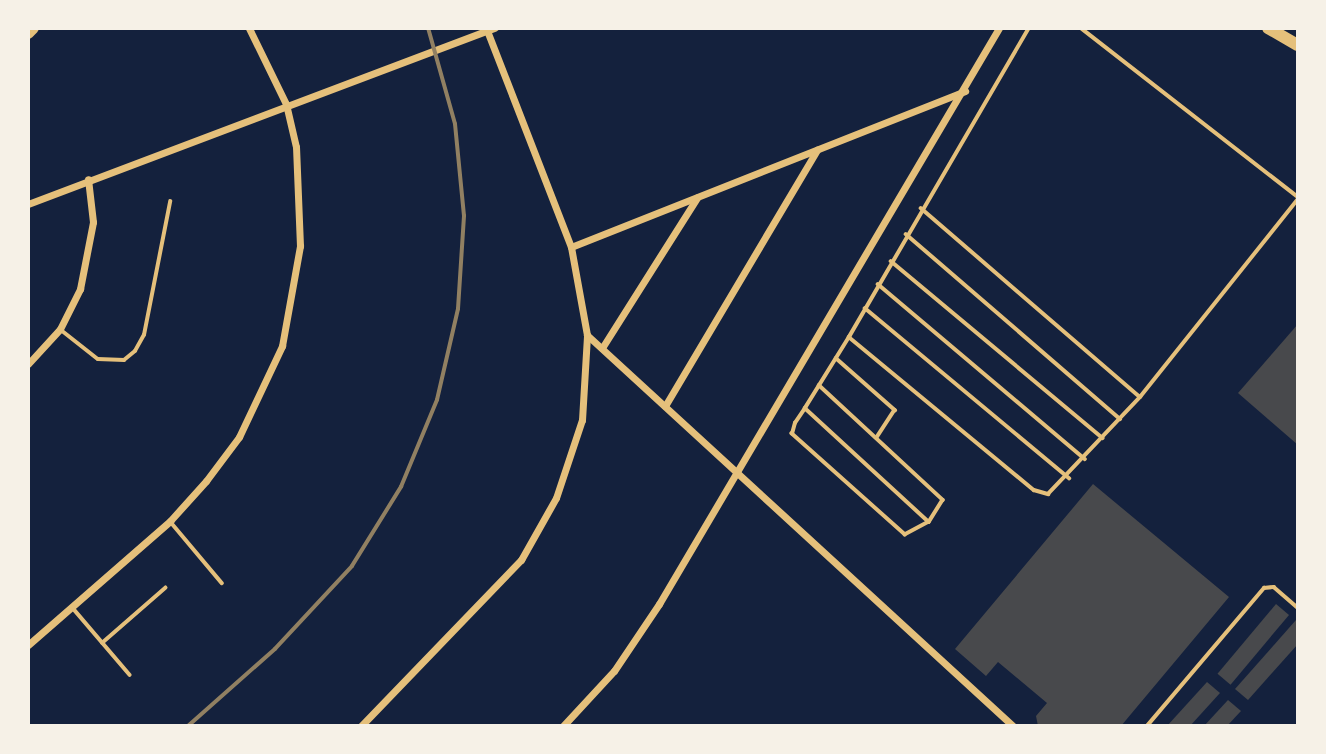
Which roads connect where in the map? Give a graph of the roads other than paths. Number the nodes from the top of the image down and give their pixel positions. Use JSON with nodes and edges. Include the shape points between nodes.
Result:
{"nodes":[{"id":1,"x":33,"y":28,"type":"edge"},
{"id":2,"x":249,"y":28,"type":"edge"},
{"id":3,"x":999,"y":28,"type":"edge"},
{"id":4,"x":1029,"y":28,"type":"edge"},
{"id":5,"x":1082,"y":28,"type":"edge"},
{"id":6,"x":1268,"y":28,"type":"edge"},
{"id":7,"x":1278,"y":28,"type":"edge"},
{"id":8,"x":490,"y":29,"type":"edge"},
{"id":9,"x":28,"y":33,"type":"edge"},
{"id":10,"x":1298,"y":45,"type":"edge"},
{"id":11,"x":965,"y":91,"type":"junction"},
{"id":12,"x":286,"y":104,"type":"junction"},
{"id":13,"x":817,"y":150,"type":"junction"},
{"id":14,"x":88,"y":179,"type":"junction"},
{"id":15,"x":698,"y":197,"type":"junction"},
{"id":16,"x":1298,"y":198,"type":"edge"},
{"id":17,"x":170,"y":202,"type":"dead end"},
{"id":18,"x":28,"y":204,"type":"edge"},
{"id":19,"x":921,"y":208,"type":"junction"},
{"id":20,"x":905,"y":234,"type":"junction"},
{"id":21,"x":571,"y":247,"type":"junction"},
{"id":22,"x":891,"y":261,"type":"junction"},
{"id":23,"x":878,"y":284,"type":"junction"},
{"id":24,"x":865,"y":308,"type":"junction"},
{"id":25,"x":60,"y":329,"type":"junction"},
{"id":26,"x":587,"y":335,"type":"junction"},
{"id":27,"x":849,"y":337,"type":"junction"},
{"id":28,"x":602,"y":348,"type":"junction"},
{"id":29,"x":836,"y":358,"type":"junction"},
{"id":30,"x":28,"y":364,"type":"edge"},
{"id":31,"x":819,"y":385,"type":"junction"},
{"id":32,"x":1140,"y":397,"type":"junction"},
{"id":33,"x":665,"y":406,"type":"junction"},
{"id":34,"x":805,"y":408,"type":"junction"},
{"id":35,"x":1120,"y":419,"type":"junction"},
{"id":36,"x":877,"y":438,"type":"junction"},
{"id":37,"x":1103,"y":438,"type":"junction"},
{"id":38,"x":1085,"y":459,"type":"junction"},
{"id":39,"x":741,"y":471,"type":"junction"},
{"id":40,"x":1069,"y":478,"type":"junction"},
{"id":41,"x":170,"y":522,"type":"junction"},
{"id":42,"x":929,"y":522,"type":"junction"},
{"id":43,"x":222,"y":583,"type":"dead end"},
{"id":44,"x":165,"y":588,"type":"dead end"},
{"id":45,"x":72,"y":607,"type":"junction"},
{"id":46,"x":1298,"y":608,"type":"edge"},
{"id":47,"x":102,"y":643,"type":"junction"},
{"id":48,"x":28,"y":645,"type":"edge"},
{"id":49,"x":130,"y":675,"type":"dead end"},
{"id":50,"x":361,"y":726,"type":"edge"},
{"id":51,"x":563,"y":726,"type":"edge"},
{"id":52,"x":1013,"y":726,"type":"edge"},
{"id":53,"x":1147,"y":726,"type":"edge"}],
"edges":[{"from":1,"to":9,"type":"highway"},
{"from":2,"to":12,"type":"street"},
{"from":3,"to":11,"type":"street"},
{"from":4,"to":19,"type":"lane"},
{"from":5,"to":16,"type":"lane"},
{"from":6,"to":10,"type":"highway"},
{"from":7,"to":10,"type":"highway"},
{"from":8,"to":12,"type":"street"},
{"from":8,"to":21,"type":"street"},
{"from":11,"to":13,"type":"street"},
{"from":11,"to":39,"type":"street"},
{"from":12,"to":14,"type":"street"},
{"from":12,"to":41,"type":"street","via":[[296,147],[300,246],[282,346],[239,437]]},
{"from":13,"to":15,"type":"street"},
{"from":13,"to":33,"type":"street"},
{"from":14,"to":18,"type":"street"},
{"from":14,"to":25,"type":"street","via":[[89,256]]},
{"from":15,"to":21,"type":"street"},
{"from":15,"to":28,"type":"street"},
{"from":16,"to":32,"type":"lane"},
{"from":17,"to":25,"type":"lane","via":[[144,335],[135,351],[124,360],[98,359]]},
{"from":19,"to":20,"type":"lane"},
{"from":19,"to":32,"type":"lane"},
{"from":20,"to":22,"type":"lane"},
{"from":20,"to":35,"type":"lane"},
{"from":21,"to":26,"type":"street"},
{"from":22,"to":23,"type":"lane"},
{"from":22,"to":37,"type":"lane"},
{"from":23,"to":24,"type":"lane"},
{"from":23,"to":38,"type":"lane"},
{"from":24,"to":27,"type":"lane"},
{"from":24,"to":40,"type":"lane"},
{"from":25,"to":30,"type":"street"},
{"from":26,"to":28,"type":"street"},
{"from":26,"to":50,"type":"street","via":[[582,420],[539,533],[505,580]]},
{"from":27,"to":29,"type":"lane"},
{"from":27,"to":40,"type":"lane","via":[[1034,490],[1048,495]]},
{"from":28,"to":33,"type":"street"},
{"from":29,"to":31,"type":"lane"},
{"from":29,"to":36,"type":"lane","via":[[895,410]]},
{"from":31,"to":34,"type":"lane"},
{"from":31,"to":36,"type":"lane"},
{"from":32,"to":35,"type":"lane"},
{"from":33,"to":39,"type":"street"},
{"from":34,"to":42,"type":"lane"},
{"from":34,"to":42,"type":"lane","via":[[792,434],[905,535]]},
{"from":35,"to":37,"type":"lane"},
{"from":36,"to":42,"type":"lane","via":[[943,500]]},
{"from":37,"to":38,"type":"lane"},
{"from":38,"to":40,"type":"lane"},
{"from":39,"to":51,"type":"street","via":[[627,653]]},
{"from":39,"to":52,"type":"street"},
{"from":41,"to":43,"type":"lane"},
{"from":41,"to":45,"type":"street"},
{"from":44,"to":47,"type":"lane"},
{"from":45,"to":47,"type":"lane"},
{"from":45,"to":48,"type":"street"},
{"from":46,"to":53,"type":"lane","via":[[1274,587],[1264,587]]},
{"from":47,"to":49,"type":"lane"}]}
